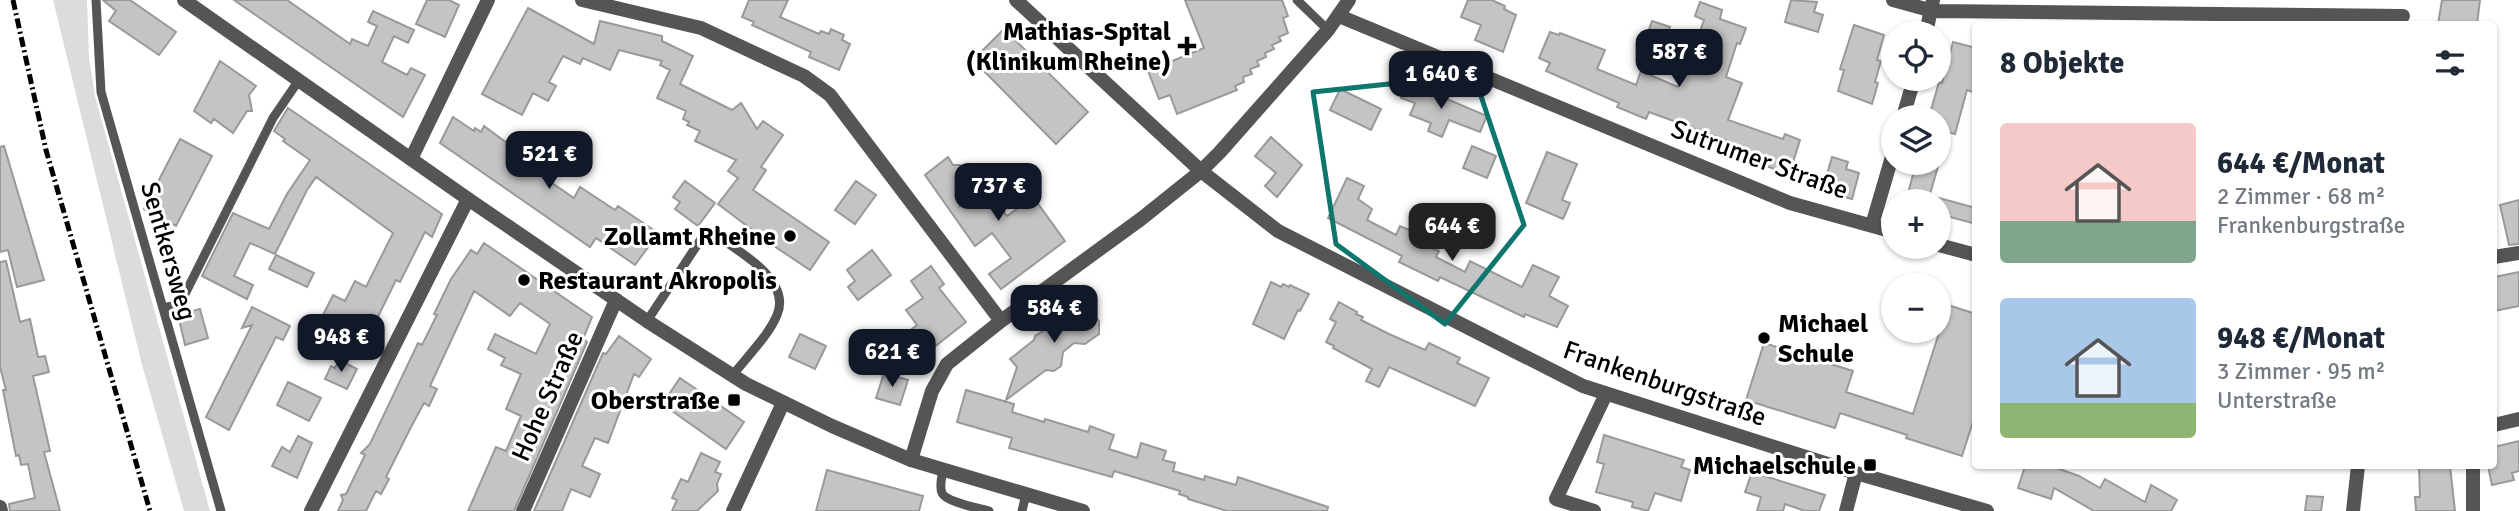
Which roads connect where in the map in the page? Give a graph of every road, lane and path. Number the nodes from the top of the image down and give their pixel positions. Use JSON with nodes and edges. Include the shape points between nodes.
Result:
{"nodes":[{"id":1,"x":96,"y":0,"type":"edge"},
{"id":2,"x":184,"y":0,"type":"edge"},
{"id":3,"x":488,"y":0,"type":"edge"},
{"id":4,"x":582,"y":0,"type":"edge"},
{"id":5,"x":1016,"y":0,"type":"edge"},
{"id":6,"x":1297,"y":0,"type":"edge"},
{"id":7,"x":1349,"y":0,"type":"edge"},
{"id":8,"x":1893,"y":0,"type":"edge"},
{"id":9,"x":2405,"y":0,"type":"edge"},
{"id":10,"x":1933,"y":5,"type":"edge"},
{"id":11,"x":1339,"y":16,"type":"junction"},
{"id":12,"x":2403,"y":20,"type":"edge"},
{"id":13,"x":1328,"y":30,"type":"junction"},
{"id":14,"x":299,"y":80,"type":"junction"},
{"id":15,"x":411,"y":159,"type":"junction"},
{"id":16,"x":1201,"y":171,"type":"junction"},
{"id":17,"x":1887,"y":175,"type":"edge"},
{"id":18,"x":468,"y":200,"type":"junction"},
{"id":19,"x":1872,"y":225,"type":"junction"},
{"id":20,"x":1881,"y":228,"type":"edge"},
{"id":21,"x":1951,"y":248,"type":"edge"},
{"id":22,"x":2519,"y":253,"type":"edge"},
{"id":23,"x":1972,"y":254,"type":"edge"},
{"id":24,"x":2497,"y":257,"type":"edge"},
{"id":25,"x":616,"y":300,"type":"junction"},
{"id":26,"x":163,"y":309,"type":"junction"},
{"id":27,"x":647,"y":321,"type":"junction"},
{"id":28,"x":1001,"y":321,"type":"junction"},
{"id":29,"x":732,"y":376,"type":"junction"},
{"id":30,"x":1606,"y":394,"type":"junction"},
{"id":31,"x":783,"y":403,"type":"junction"},
{"id":32,"x":2519,"y":419,"type":"edge"},
{"id":33,"x":2497,"y":424,"type":"edge"},
{"id":34,"x":911,"y":460,"type":"junction"},
{"id":35,"x":2358,"y":469,"type":"edge"},
{"id":36,"x":2473,"y":469,"type":"edge"},
{"id":37,"x":943,"y":470,"type":"junction"},
{"id":38,"x":1856,"y":473,"type":"junction"},
{"id":39,"x":1026,"y":494,"type":"junction"},
{"id":40,"x":221,"y":511,"type":"edge"},
{"id":41,"x":311,"y":511,"type":"edge"},
{"id":42,"x":523,"y":511,"type":"edge"},
{"id":43,"x":733,"y":511,"type":"edge"},
{"id":44,"x":989,"y":511,"type":"edge"},
{"id":45,"x":1022,"y":511,"type":"edge"},
{"id":46,"x":1083,"y":511,"type":"edge"},
{"id":47,"x":1594,"y":511,"type":"edge"},
{"id":48,"x":1846,"y":511,"type":"edge"},
{"id":49,"x":1987,"y":511,"type":"edge"},
{"id":50,"x":2353,"y":511,"type":"edge"},
{"id":51,"x":2473,"y":511,"type":"edge"}],
"edges":[{"from":1,"to":26,"type":"lane","name":"Sentkersweg","via":[[101,92]]},
{"from":2,"to":14,"type":"street"},
{"from":3,"to":15,"type":"street"},
{"from":4,"to":28,"type":"street","via":[[701,28],[804,76],[831,94]]},
{"from":5,"to":16,"type":"street","name":"Frankenburgstraße"},
{"from":6,"to":13,"type":"lane"},
{"from":7,"to":11,"type":"street"},
{"from":8,"to":10,"type":"street"},
{"from":9,"to":12,"type":"street"},
{"from":10,"to":12,"type":"street"},
{"from":11,"to":13,"type":"street"},
{"from":11,"to":19,"type":"street","name":"Sutrumer Straße","via":[[1790,203]]},
{"from":13,"to":16,"type":"street"},
{"from":14,"to":15,"type":"street"},
{"from":14,"to":26,"type":"lane","via":[[273,118],[182,300]]},
{"from":15,"to":18,"type":"street"},
{"from":16,"to":28,"type":"street"},
{"from":16,"to":30,"type":"street","name":"Frankenburgstraße","via":[[1278,231]]},
{"from":17,"to":19,"type":"street"},
{"from":18,"to":25,"type":"street"},
{"from":18,"to":41,"type":"street"},
{"from":19,"to":20,"type":"street","name":"Sutrumer Straße"},
{"from":21,"to":23,"type":"street"},
{"from":22,"to":24,"type":"street"},
{"from":25,"to":27,"type":"street"},
{"from":25,"to":42,"type":"street","name":"Hohe Straße"},
{"from":26,"to":40,"type":"lane","name":"Sentkersweg"},
{"from":27,"to":29,"type":"street"},
{"from":27,"to":29,"type":"lane","via":[[707,230],[764,271],[780,297],[776,318]]},
{"from":28,"to":34,"type":"street","via":[[947,364],[932,391]]},
{"from":29,"to":31,"type":"street"},
{"from":30,"to":38,"type":"street","name":"Frankenburgstraße"},
{"from":30,"to":47,"type":"street","via":[[1556,499]]},
{"from":31,"to":34,"type":"street"},
{"from":31,"to":43,"type":"street"},
{"from":32,"to":33,"type":"street"},
{"from":34,"to":37,"type":"street"},
{"from":35,"to":50,"type":"street"},
{"from":36,"to":51,"type":"street"},
{"from":37,"to":39,"type":"street"},
{"from":37,"to":44,"type":"lane","via":[[942,495]]},
{"from":38,"to":48,"type":"street"},
{"from":38,"to":49,"type":"street","name":"Frankenburgstraße"},
{"from":39,"to":45,"type":"lane"},
{"from":39,"to":46,"type":"street"}]}
